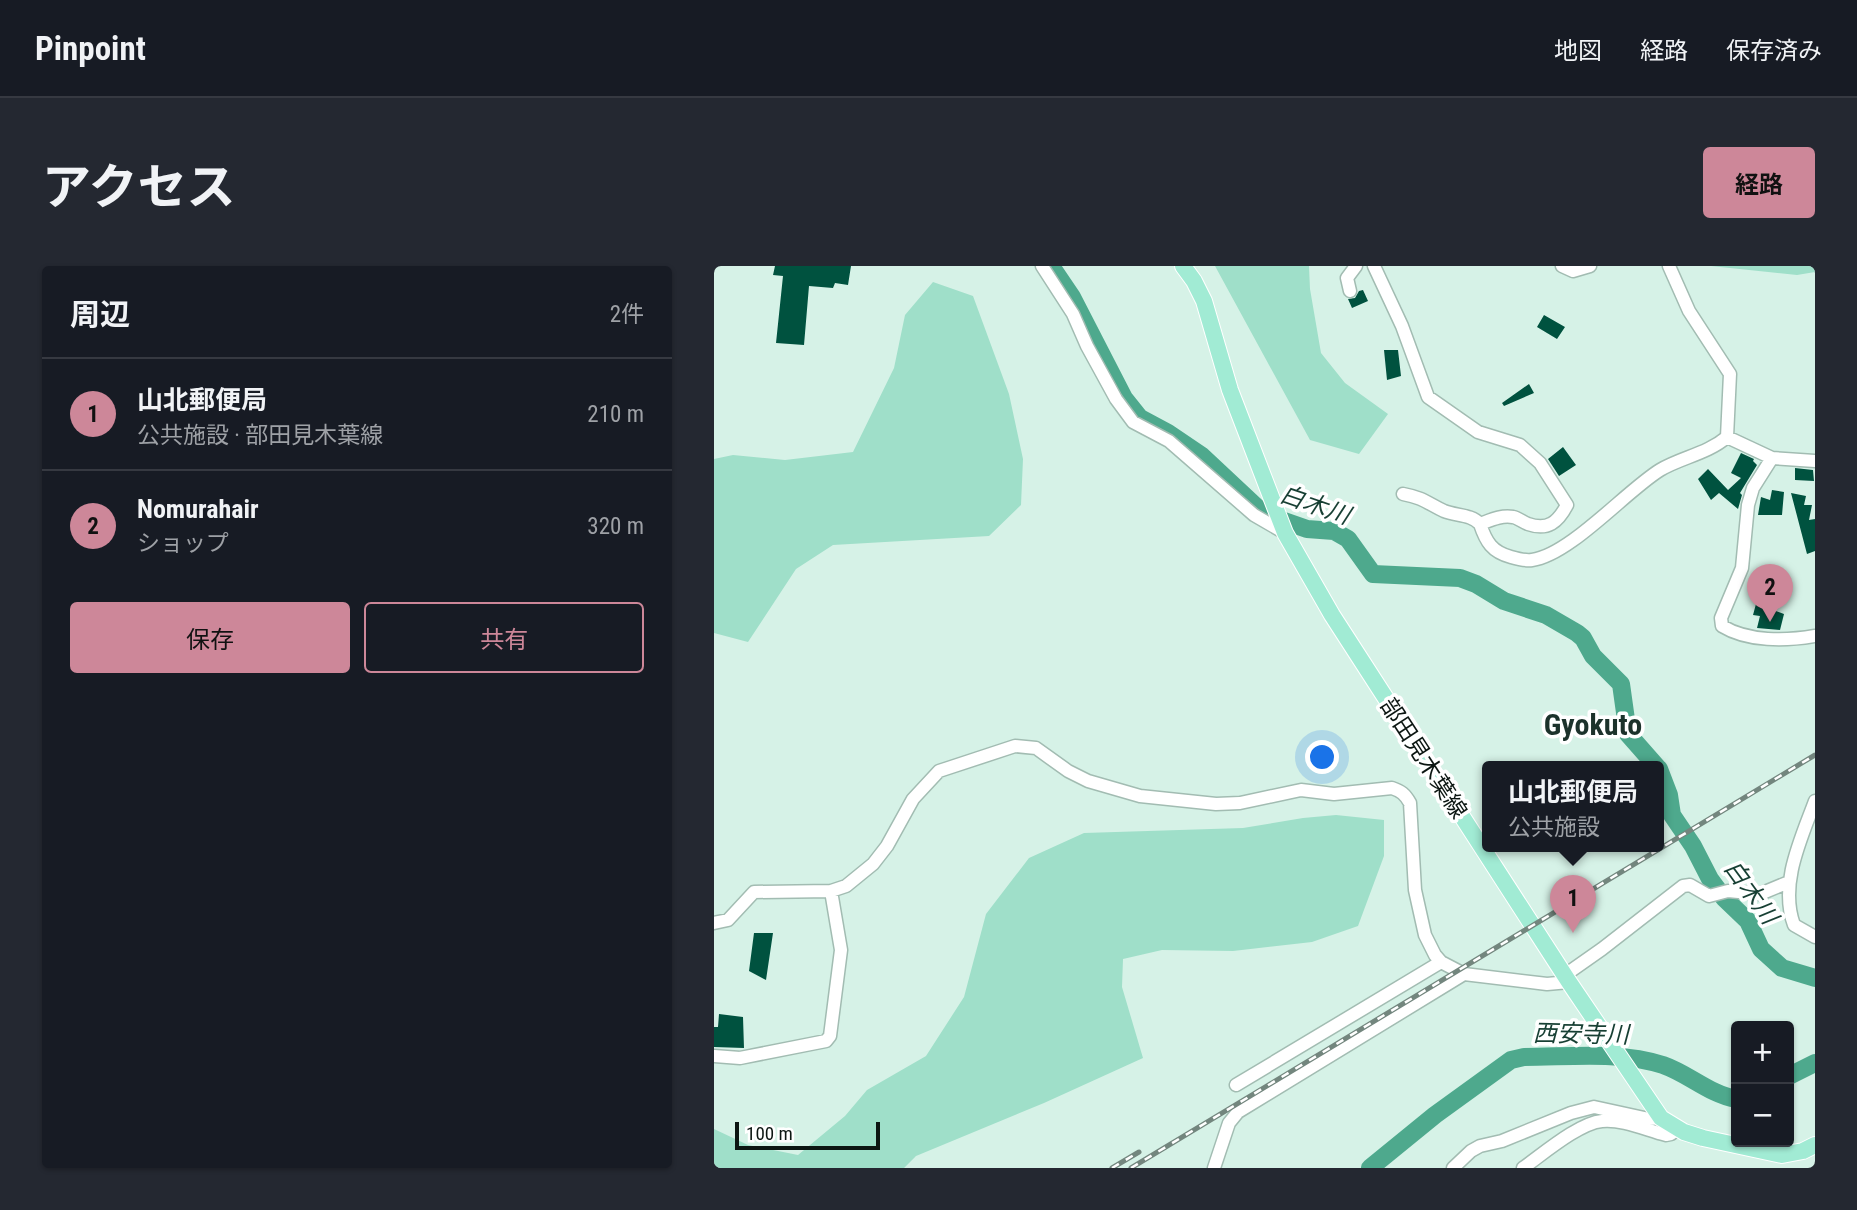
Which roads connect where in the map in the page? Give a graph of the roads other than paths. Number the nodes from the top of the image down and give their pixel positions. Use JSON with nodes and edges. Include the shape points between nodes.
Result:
{"nodes":[{"id":1,"x":1042,"y":266,"type":"edge"},
{"id":2,"x":1183,"y":266,"type":"edge"},
{"id":3,"x":1356,"y":266,"type":"edge"},
{"id":4,"x":1374,"y":266,"type":"edge"},
{"id":5,"x":1562,"y":266,"type":"edge"},
{"id":6,"x":1590,"y":266,"type":"edge"},
{"id":7,"x":1668,"y":266,"type":"edge"},
{"id":8,"x":1350,"y":290,"type":"dead end"},
{"id":9,"x":1727,"y":437,"type":"junction"},
{"id":10,"x":1772,"y":457,"type":"junction"},
{"id":11,"x":1815,"y":461,"type":"edge"},
{"id":12,"x":1403,"y":494,"type":"dead end"},
{"id":13,"x":1480,"y":524,"type":"junction"},
{"id":14,"x":1284,"y":529,"type":"junction"},
{"id":15,"x":1815,"y":636,"type":"edge"},
{"id":16,"x":1815,"y":801,"type":"edge"},
{"id":17,"x":1482,"y":847,"type":"edge"},
{"id":18,"x":1485,"y":852,"type":"edge"},
{"id":19,"x":1789,"y":882,"type":"junction"},
{"id":20,"x":831,"y":891,"type":"junction"},
{"id":21,"x":714,"y":923,"type":"edge"},
{"id":22,"x":1815,"y":937,"type":"edge"},
{"id":23,"x":1441,"y":962,"type":"junction"},
{"id":24,"x":1464,"y":974,"type":"junction"},
{"id":25,"x":1567,"y":979,"type":"junction"},
{"id":26,"x":714,"y":1056,"type":"edge"},
{"id":27,"x":1236,"y":1085,"type":"dead end"},
{"id":28,"x":1661,"y":1118,"type":"junction"},
{"id":29,"x":1678,"y":1128,"type":"junction"},
{"id":30,"x":1815,"y":1146,"type":"edge"},
{"id":31,"x":1214,"y":1168,"type":"edge"},
{"id":32,"x":1453,"y":1168,"type":"edge"},
{"id":33,"x":1523,"y":1168,"type":"edge"}],
"edges":[{"from":1,"to":14,"type":"street","via":[[1133,422],[1169,441],[1254,515]]},
{"from":2,"to":14,"type":"main road","name":"部田見木葉線","via":[[1204,301],[1230,390]]},
{"from":3,"to":8,"type":"street","via":[[1347,278]]},
{"from":4,"to":13,"type":"street","via":[[1427,397],[1478,432],[1520,445],[1539,463],[1567,505],[1550,526],[1539,527],[1514,517]]},
{"from":5,"to":6,"type":"street","via":[[1573,271]]},
{"from":7,"to":9,"type":"street","via":[[1689,311],[1730,374]]},
{"from":9,"to":10,"type":"street"},
{"from":9,"to":13,"type":"street","via":[[1661,470],[1546,556],[1530,561],[1493,550]]},
{"from":10,"to":11,"type":"street"},
{"from":10,"to":15,"type":"street","via":[[1752,488],[1745,556],[1722,626],[1776,640]]},
{"from":12,"to":13,"type":"street"},
{"from":14,"to":17,"type":"main road","name":"部田見木葉線","via":[[1332,615]]},
{"from":16,"to":19,"type":"street"},
{"from":18,"to":25,"type":"main road","name":"部田見木葉線"},
{"from":19,"to":22,"type":"street","via":[[1794,925]]},
{"from":19,"to":25,"type":"street","via":[[1760,894],[1728,891],[1709,896],[1683,886]]},
{"from":20,"to":21,"type":"street","via":[[754,892],[728,920]]},
{"from":20,"to":23,"type":"street","via":[[846,886],[873,864],[913,799],[939,771],[1015,746],[1040,749],[1088,781],[1140,796],[1216,804],[1301,790],[1334,793],[1392,788],[1406,795],[1411,807],[1415,890],[1425,935]]},
{"from":20,"to":26,"type":"street","via":[[841,950],[830,1036],[826,1041],[740,1058]]},
{"from":23,"to":24,"type":"street"},
{"from":23,"to":27,"type":"street"},
{"from":24,"to":25,"type":"street","via":[[1547,984]]},
{"from":24,"to":31,"type":"street","via":[[1238,1112],[1229,1123]]},
{"from":25,"to":28,"type":"main road","name":"部田見木葉線"},
{"from":28,"to":29,"type":"main road","name":"部田見木葉線"},
{"from":28,"to":32,"type":"street","via":[[1594,1107],[1480,1146]]},
{"from":29,"to":30,"type":"main road","name":"部田見木葉線","via":[[1782,1155]]},
{"from":29,"to":33,"type":"street","via":[[1666,1135],[1618,1122],[1588,1124]]}]}
